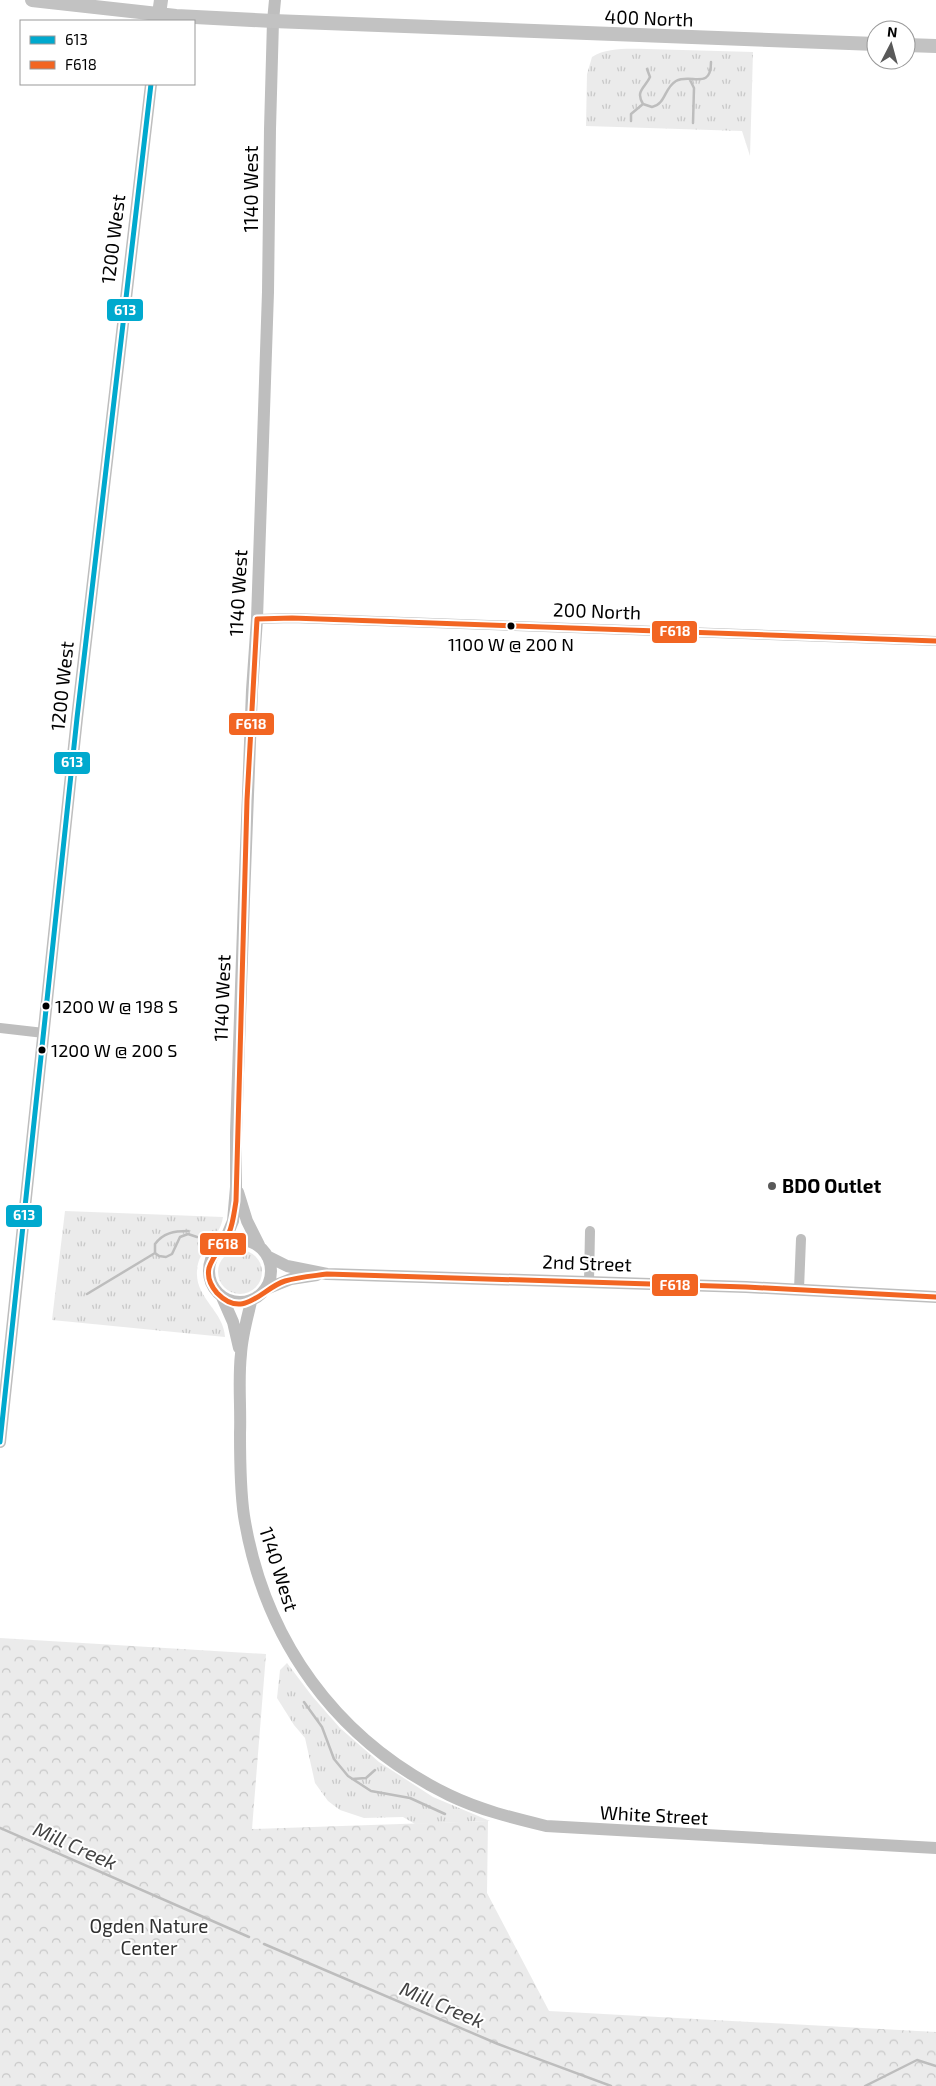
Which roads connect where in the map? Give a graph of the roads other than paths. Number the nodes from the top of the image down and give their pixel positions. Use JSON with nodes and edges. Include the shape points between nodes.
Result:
{"nodes":[{"id":1,"x":32,"y":0,"type":"edge"},
{"id":2,"x":276,"y":0,"type":"edge"},
{"id":3,"x":160,"y":12,"type":"edge"},
{"id":4,"x":273,"y":21,"type":"junction"},
{"id":5,"x":866,"y":44,"type":"edge"},
{"id":6,"x":916,"y":45,"type":"edge"},
{"id":7,"x":936,"y":46,"type":"edge"},
{"id":8,"x":151,"y":85,"type":"edge"},
{"id":9,"x":257,"y":619,"type":"junction"},
{"id":10,"x":936,"y":641,"type":"edge"},
{"id":11,"x":0,"y":1028,"type":"edge"},
{"id":12,"x":44,"y":1033,"type":"junction"},
{"id":13,"x":236,"y":1188,"type":"junction"},
{"id":14,"x":590,"y":1231,"type":"dead end"},
{"id":15,"x":801,"y":1239,"type":"dead end"},
{"id":16,"x":223,"y":1245,"type":"junction"},
{"id":17,"x":259,"y":1245,"type":"junction"},
{"id":18,"x":267,"y":1256,"type":"junction"},
{"id":19,"x":326,"y":1274,"type":"junction"},
{"id":20,"x":589,"y":1282,"type":"junction"},
{"id":21,"x":266,"y":1289,"type":"junction"},
{"id":22,"x":799,"y":1289,"type":"junction"},
{"id":23,"x":222,"y":1297,"type":"junction"},
{"id":24,"x":936,"y":1297,"type":"edge"},
{"id":25,"x":251,"y":1302,"type":"junction"},
{"id":26,"x":241,"y":1353,"type":"junction"},
{"id":27,"x":0,"y":1442,"type":"edge"},
{"id":28,"x":385,"y":1756,"type":"joint"},
{"id":29,"x":936,"y":1848,"type":"edge"}],
"edges":[{"from":1,"to":3,"type":"main road","name":"400 North"},
{"from":2,"to":4,"type":"street","name":"1140 West"},
{"from":3,"to":4,"type":"main road","name":"400 North"},
{"from":4,"to":5,"type":"main road","name":"400 North"},
{"from":4,"to":9,"type":"street","name":"1140 West"},
{"from":6,"to":7,"type":"main road"},
{"from":8,"to":12,"type":"street","name":"1200 West"},
{"from":9,"to":10,"type":"street","name":"200 North"},
{"from":9,"to":13,"type":"street","name":"1140 West","via":[[244,899]]},
{"from":11,"to":12,"type":"street"},
{"from":12,"to":27,"type":"street","name":"1200 West"},
{"from":13,"to":16,"type":"street","name":"1140 West","via":[[233,1221]]},
{"from":13,"to":17,"type":"street","name":"1140 West"},
{"from":14,"to":20,"type":"street"},
{"from":15,"to":22,"type":"street"},
{"from":16,"to":17,"type":"street","via":[[241,1239]]},
{"from":16,"to":23,"type":"street","via":[[211,1260],[209,1270],[212,1285]]},
{"from":17,"to":18,"type":"street"},
{"from":18,"to":19,"type":"street","name":"2nd Street","via":[[287,1266]]},
{"from":18,"to":21,"type":"street","via":[[271,1274]]},
{"from":19,"to":20,"type":"street","name":"2nd Street"},
{"from":19,"to":21,"type":"street","name":"2nd Street","via":[[292,1279]]},
{"from":20,"to":22,"type":"street","name":"2nd Street"},
{"from":21,"to":25,"type":"street"},
{"from":22,"to":24,"type":"street","name":"2nd Street"},
{"from":23,"to":25,"type":"street","via":[[236,1303]]},
{"from":23,"to":26,"type":"street","name":"1140 West"},
{"from":25,"to":26,"type":"street","name":"1140 West"},
{"from":26,"to":28,"type":"street","name":"1140 West","via":[[240,1475],[244,1515],[263,1592],[300,1666],[346,1724]]},
{"from":28,"to":29,"type":"street","name":"White Street","via":[[450,1795],[486,1810],[546,1826]]}]}
